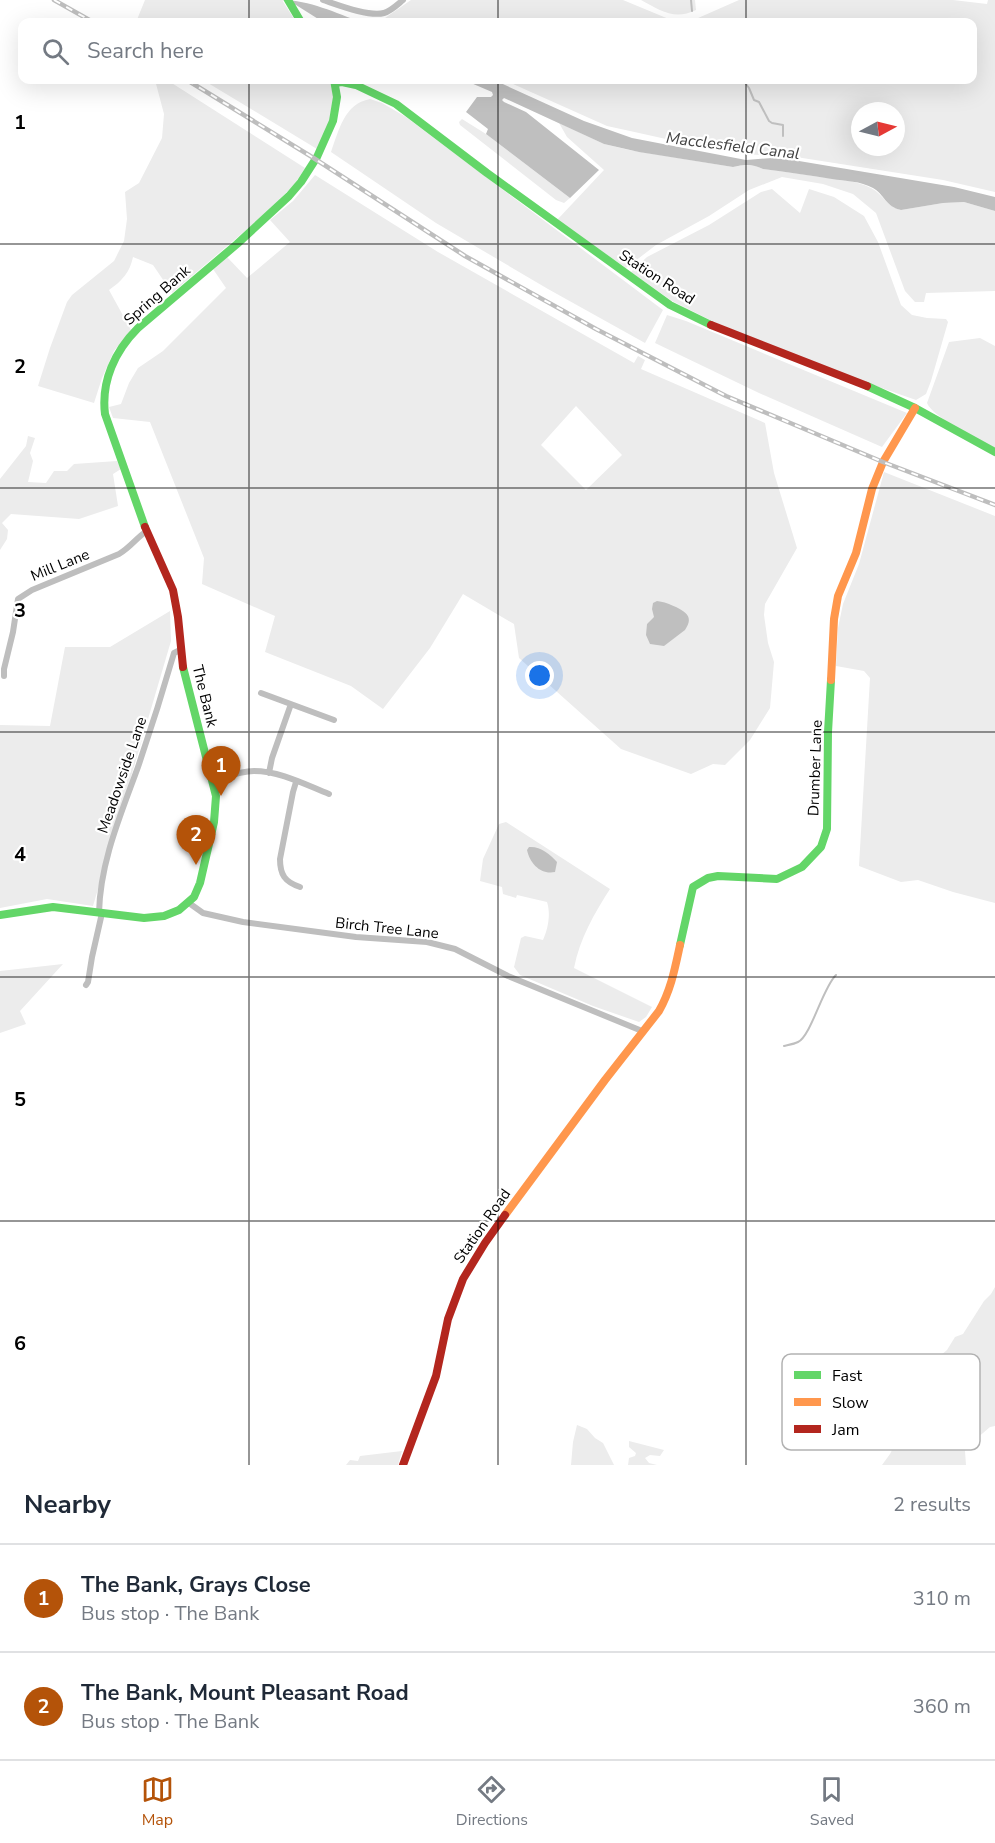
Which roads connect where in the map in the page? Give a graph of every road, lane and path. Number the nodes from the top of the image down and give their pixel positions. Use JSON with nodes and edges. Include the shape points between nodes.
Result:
{"nodes":[{"id":1,"x":323,"y":0,"type":"edge"},
{"id":2,"x":403,"y":0,"type":"edge"},
{"id":3,"x":290,"y":3,"type":"edge"},
{"id":4,"x":299,"y":18,"type":"edge"},
{"id":5,"x":336,"y":84,"type":"edge"},
{"id":6,"x":351,"y":84,"type":"edge"},
{"id":7,"x":915,"y":408,"type":"junction"},
{"id":8,"x":995,"y":452,"type":"edge"},
{"id":9,"x":147,"y":531,"type":"junction"},
{"id":10,"x":179,"y":633,"type":"joint"},
{"id":11,"x":180,"y":650,"type":"junction"},
{"id":12,"x":4,"y":676,"type":"dead end"},
{"id":13,"x":261,"y":693,"type":"dead end"},
{"id":14,"x":291,"y":704,"type":"junction"},
{"id":15,"x":334,"y":720,"type":"dead end"},
{"id":16,"x":269,"y":773,"type":"junction"},
{"id":17,"x":213,"y":781,"type":"junction"},
{"id":18,"x":296,"y":782,"type":"junction"},
{"id":19,"x":329,"y":794,"type":"dead end"},
{"id":20,"x":300,"y":886,"type":"dead end"},
{"id":21,"x":189,"y":903,"type":"junction"},
{"id":22,"x":100,"y":913,"type":"junction"},
{"id":23,"x":0,"y":915,"type":"edge"},
{"id":24,"x":86,"y":985,"type":"dead end"},
{"id":25,"x":642,"y":1031,"type":"junction"},
{"id":26,"x":404,"y":1465,"type":"edge"}],
"edges":[{"from":1,"to":2,"type":"street","via":[[379,14],[392,10]]},
{"from":3,"to":4,"type":"street"},
{"from":5,"to":9,"type":"street","name":"Spring Bank","via":[[336,116],[293,192],[231,251],[144,323],[126,340],[115,358],[106,381],[103,406]]},
{"from":6,"to":7,"type":"street","name":"Station Road","via":[[396,104],[670,305]]},
{"from":7,"to":8,"type":"street","name":"Station Road"},
{"from":7,"to":25,"type":"street","name":"Drumber Lane","via":[[883,462],[856,553],[838,596],[826,829],[821,847],[802,867],[777,879],[717,876],[693,887],[666,999]]},
{"from":9,"to":10,"type":"street","name":"Spring Bank","via":[[177,605]]},
{"from":9,"to":12,"type":"street","name":"Mill Lane","via":[[129,548],[18,599]]},
{"from":10,"to":11,"type":"street","name":"The Bank"},
{"from":11,"to":17,"type":"street","name":"The Bank"},
{"from":11,"to":22,"type":"street","name":"Meadowside Lane","via":[[174,653],[109,849]]},
{"from":13,"to":14,"type":"street"},
{"from":14,"to":15,"type":"street"},
{"from":14,"to":16,"type":"street"},
{"from":16,"to":17,"type":"street","via":[[245,772]]},
{"from":16,"to":18,"type":"street"},
{"from":17,"to":21,"type":"street","name":"The Bank","via":[[214,822],[200,883]]},
{"from":18,"to":19,"type":"street"},
{"from":18,"to":20,"type":"street","via":[[280,867],[287,881]]},
{"from":21,"to":22,"type":"street","via":[[154,917]]},
{"from":21,"to":25,"type":"street","name":"Birch Tree Lane","via":[[203,913],[243,922],[427,942],[455,949],[508,976]]},
{"from":22,"to":23,"type":"street","via":[[53,908]]},
{"from":22,"to":24,"type":"street","name":"Meadowside Lane"},
{"from":25,"to":26,"type":"street","name":"Station Road","via":[[467,1271],[449,1315],[436,1376]]}]}
